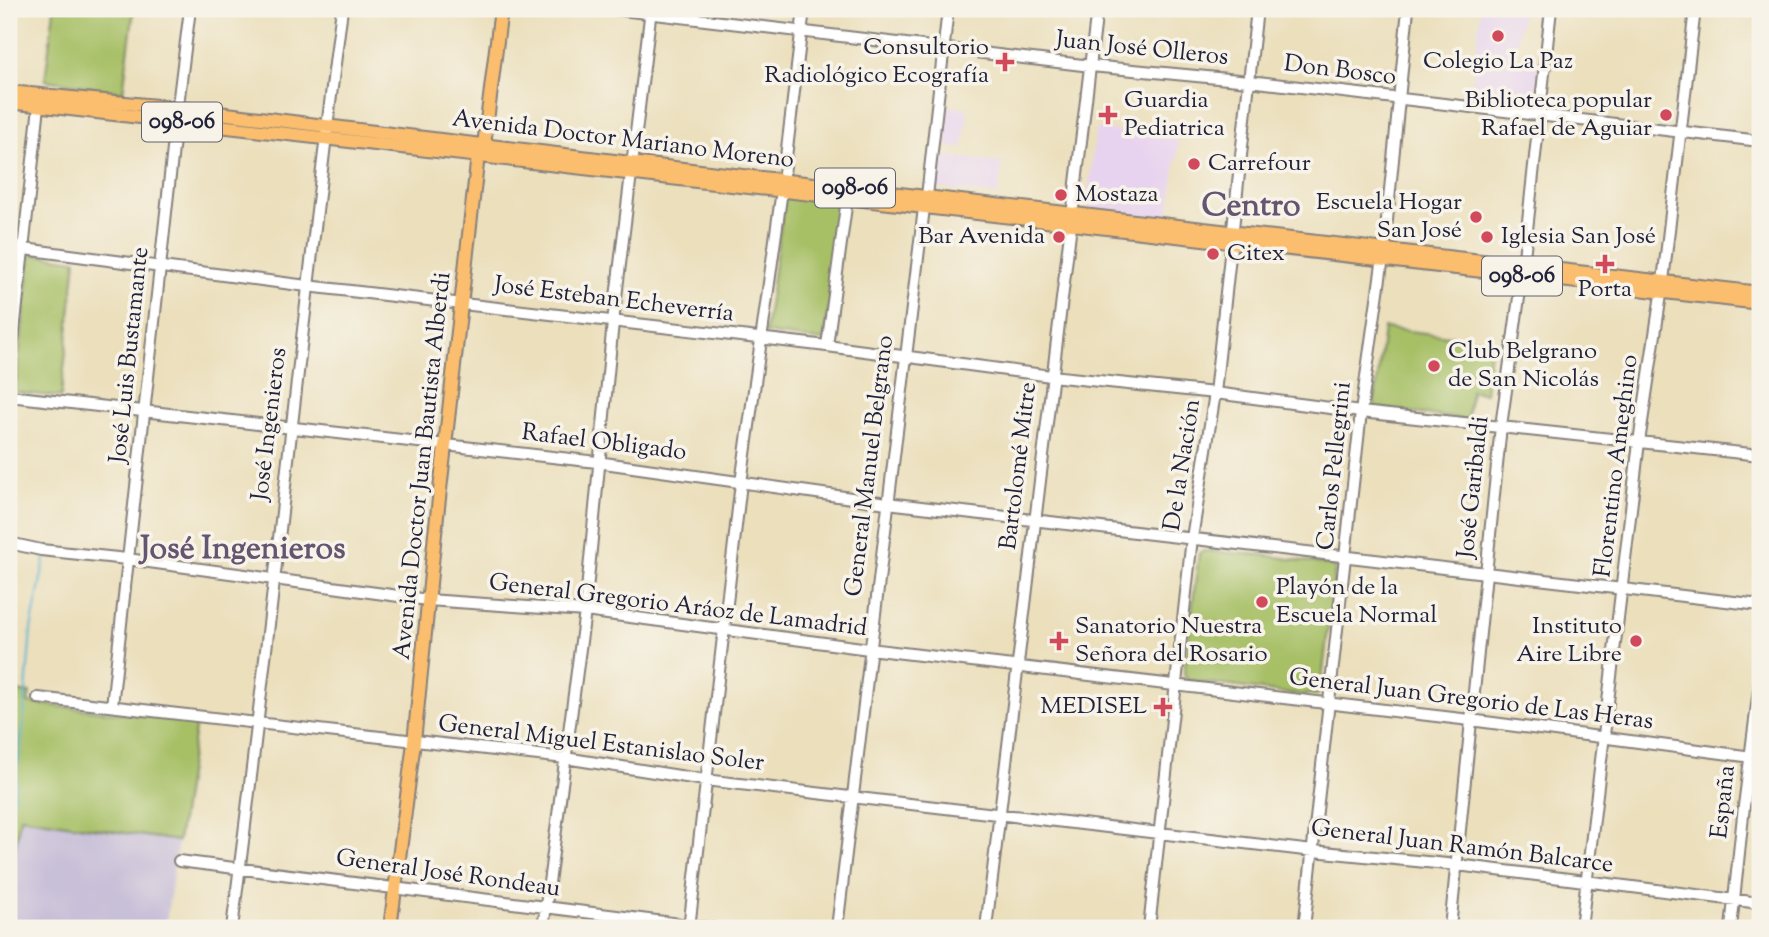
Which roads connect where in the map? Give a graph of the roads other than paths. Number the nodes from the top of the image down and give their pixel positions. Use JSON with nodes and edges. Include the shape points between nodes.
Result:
{"nodes":[{"id":1,"x":190,"y":9,"type":"edge"},
{"id":2,"x":342,"y":9,"type":"edge"},
{"id":3,"x":501,"y":9,"type":"edge"},
{"id":4,"x":613,"y":9,"type":"edge"},
{"id":5,"x":804,"y":9,"type":"edge"},
{"id":6,"x":948,"y":9,"type":"edge"},
{"id":7,"x":1097,"y":9,"type":"edge"},
{"id":8,"x":1257,"y":9,"type":"edge"},
{"id":9,"x":1408,"y":9,"type":"edge"},
{"id":10,"x":1551,"y":9,"type":"edge"},
{"id":11,"x":1695,"y":9,"type":"edge"},
{"id":12,"x":651,"y":11,"type":"edge"},
{"id":13,"x":802,"y":32,"type":"junction"},
{"id":14,"x":943,"y":49,"type":"junction"},
{"id":15,"x":1091,"y":66,"type":"junction"},
{"id":16,"x":1249,"y":81,"type":"junction"},
{"id":17,"x":9,"y":92,"type":"edge"},
{"id":18,"x":1400,"y":99,"type":"junction"},
{"id":19,"x":9,"y":102,"type":"edge"},
{"id":20,"x":39,"y":106,"type":"junction"},
{"id":21,"x":177,"y":115,"type":"junction"},
{"id":22,"x":1539,"y":115,"type":"junction"},
{"id":23,"x":1681,"y":131,"type":"junction"},
{"id":24,"x":326,"y":132,"type":"junction"},
{"id":25,"x":1760,"y":141,"type":"edge"},
{"id":26,"x":481,"y":150,"type":"junction"},
{"id":27,"x":630,"y":168,"type":"junction"},
{"id":28,"x":782,"y":185,"type":"junction"},
{"id":29,"x":847,"y":198,"type":"junction"},
{"id":30,"x":925,"y":202,"type":"junction"},
{"id":31,"x":1072,"y":218,"type":"junction"},
{"id":32,"x":1232,"y":237,"type":"junction"},
{"id":33,"x":9,"y":247,"type":"edge"},
{"id":34,"x":23,"y":249,"type":"junction"},
{"id":35,"x":1384,"y":255,"type":"junction"},
{"id":36,"x":161,"y":267,"type":"junction"},
{"id":37,"x":1523,"y":270,"type":"junction"},
{"id":38,"x":307,"y":286,"type":"junction"},
{"id":39,"x":1662,"y":286,"type":"junction"},
{"id":40,"x":1760,"y":293,"type":"edge"},
{"id":41,"x":462,"y":303,"type":"junction"},
{"id":42,"x":1760,"y":303,"type":"edge"},
{"id":43,"x":612,"y":322,"type":"junction"},
{"id":44,"x":760,"y":338,"type":"junction"},
{"id":45,"x":827,"y":346,"type":"junction"},
{"id":46,"x":905,"y":356,"type":"junction"},
{"id":47,"x":9,"y":376,"type":"edge"},
{"id":48,"x":1051,"y":376,"type":"junction"},
{"id":49,"x":1215,"y":393,"type":"junction"},
{"id":50,"x":9,"y":396,"type":"edge"},
{"id":51,"x":145,"y":412,"type":"junction"},
{"id":52,"x":1361,"y":412,"type":"junction"},
{"id":53,"x":1501,"y":426,"type":"junction"},
{"id":54,"x":292,"y":427,"type":"junction"},
{"id":55,"x":1639,"y":442,"type":"junction"},
{"id":56,"x":445,"y":445,"type":"junction"},
{"id":57,"x":1760,"y":455,"type":"edge"},
{"id":58,"x":597,"y":462,"type":"junction"},
{"id":59,"x":741,"y":483,"type":"junction"},
{"id":60,"x":887,"y":503,"type":"junction"},
{"id":61,"x":1034,"y":520,"type":"junction"},
{"id":62,"x":1192,"y":538,"type":"junction"},
{"id":63,"x":9,"y":543,"type":"edge"},
{"id":64,"x":1346,"y":555,"type":"junction"},
{"id":65,"x":127,"y":559,"type":"junction"},
{"id":66,"x":1486,"y":572,"type":"junction"},
{"id":67,"x":273,"y":578,"type":"junction"},
{"id":68,"x":1622,"y":587,"type":"junction"},
{"id":69,"x":428,"y":600,"type":"junction"},
{"id":70,"x":1760,"y":605,"type":"edge"},
{"id":71,"x":585,"y":611,"type":"junction"},
{"id":72,"x":723,"y":630,"type":"junction"},
{"id":73,"x":869,"y":649,"type":"junction"},
{"id":74,"x":1016,"y":667,"type":"junction"},
{"id":75,"x":1760,"y":681,"type":"edge"},
{"id":76,"x":1176,"y":686,"type":"junction"},
{"id":77,"x":38,"y":698,"type":"dead end"},
{"id":78,"x":1330,"y":703,"type":"junction"},
{"id":79,"x":112,"y":706,"type":"junction"},
{"id":80,"x":1470,"y":720,"type":"junction"},
{"id":81,"x":257,"y":723,"type":"junction"},
{"id":82,"x":1604,"y":737,"type":"junction"},
{"id":83,"x":414,"y":742,"type":"junction"},
{"id":84,"x":1755,"y":757,"type":"edge"},
{"id":85,"x":565,"y":758,"type":"junction"},
{"id":86,"x":705,"y":780,"type":"junction"},
{"id":87,"x":852,"y":797,"type":"junction"},
{"id":88,"x":998,"y":814,"type":"junction"},
{"id":89,"x":1160,"y":832,"type":"junction"},
{"id":90,"x":1313,"y":850,"type":"junction"},
{"id":91,"x":179,"y":861,"type":"dead end"},
{"id":92,"x":1457,"y":864,"type":"junction"},
{"id":93,"x":240,"y":867,"type":"junction"},
{"id":94,"x":1586,"y":882,"type":"junction"},
{"id":95,"x":396,"y":887,"type":"junction"},
{"id":96,"x":1735,"y":900,"type":"junction"},
{"id":97,"x":1760,"y":903,"type":"edge"},
{"id":98,"x":545,"y":909,"type":"junction"},
{"id":99,"x":690,"y":927,"type":"edge"},
{"id":100,"x":232,"y":928,"type":"edge"},
{"id":101,"x":390,"y":928,"type":"edge"},
{"id":102,"x":543,"y":928,"type":"edge"},
{"id":103,"x":712,"y":928,"type":"edge"},
{"id":104,"x":837,"y":928,"type":"edge"},
{"id":105,"x":986,"y":928,"type":"edge"},
{"id":106,"x":1149,"y":928,"type":"edge"},
{"id":107,"x":1304,"y":928,"type":"edge"},
{"id":108,"x":1450,"y":928,"type":"edge"},
{"id":109,"x":1581,"y":928,"type":"edge"},
{"id":110,"x":1731,"y":928,"type":"edge"}],
"edges":[{"from":1,"to":21,"type":"street","name":"José Luis Bustamante"},
{"from":2,"to":24,"type":"street","name":"José Ingenieros"},
{"from":3,"to":26,"type":"main road","name":"Avenida Doctor Juan Bautista Alberdi"},
{"from":4,"to":12,"type":"street","name":"Juan José Olleros"},
{"from":5,"to":13,"type":"street"},
{"from":6,"to":14,"type":"street","name":"General Manuel Belgrano"},
{"from":7,"to":15,"type":"street","name":"Bartolomé Mitre"},
{"from":8,"to":16,"type":"street","name":"De la Nación"},
{"from":9,"to":18,"type":"street","name":"Carlos Pellegrini"},
{"from":10,"to":22,"type":"street","name":"José Garibaldi"},
{"from":11,"to":23,"type":"street","name":"Florentino Ameghino"},
{"from":12,"to":13,"type":"street","name":"Juan José Olleros"},
{"from":12,"to":27,"type":"street"},
{"from":13,"to":14,"type":"street","name":"Juan José Olleros"},
{"from":13,"to":28,"type":"street"},
{"from":14,"to":15,"type":"street","name":"Juan José Olleros"},
{"from":14,"to":30,"type":"street","name":"General Manuel Belgrano"},
{"from":15,"to":16,"type":"street","name":"Juan José Olleros"},
{"from":15,"to":31,"type":"street","name":"Bartolomé Mitre"},
{"from":16,"to":18,"type":"street","name":"Don Bosco"},
{"from":16,"to":32,"type":"street","name":"De la Nación"},
{"from":17,"to":21,"type":"main road","name":"Avenida Doctor Mariano Moreno","number":"098-06"},
{"from":18,"to":22,"type":"street","name":"Don Bosco"},
{"from":18,"to":35,"type":"street","name":"Carlos Pellegrini"},
{"from":19,"to":20,"type":"main road","name":"Avenida Doctor Mariano Moreno","number":"098-06"},
{"from":20,"to":21,"type":"main road","name":"Avenida Doctor Mariano Moreno","number":"098-06"},
{"from":20,"to":34,"type":"street"},
{"from":21,"to":24,"type":"main road","name":"Avenida Doctor Mariano Moreno","number":"098-06"},
{"from":21,"to":36,"type":"street","name":"José Luis Bustamante"},
{"from":22,"to":23,"type":"street","name":"Don Bosco"},
{"from":22,"to":37,"type":"street","name":"José Garibaldi"},
{"from":23,"to":25,"type":"street","name":"Don Bosco"},
{"from":23,"to":39,"type":"street","name":"Florentino Ameghino"},
{"from":24,"to":26,"type":"main road","name":"Avenida Doctor Mariano Moreno","number":"098-06"},
{"from":24,"to":38,"type":"street","name":"José Ingenieros"},
{"from":26,"to":27,"type":"main road","name":"Avenida Doctor Mariano Moreno","number":"098-06"},
{"from":26,"to":41,"type":"main road","name":"Avenida Doctor Juan Bautista Alberdi"},
{"from":27,"to":28,"type":"main road","name":"Avenida Doctor Mariano Moreno","number":"098-06"},
{"from":27,"to":43,"type":"street"},
{"from":28,"to":29,"type":"main road","name":"Avenida Doctor Mariano Moreno","number":"098-06"},
{"from":28,"to":30,"type":"main road","name":"Avenida Doctor Mariano Moreno","number":"098-06"},
{"from":28,"to":44,"type":"street"},
{"from":29,"to":30,"type":"main road","name":"Avenida Doctor Mariano Moreno","number":"098-06"},
{"from":29,"to":45,"type":"street"},
{"from":30,"to":31,"type":"main road","name":"Avenida Doctor Mariano Moreno","number":"098-06"},
{"from":30,"to":46,"type":"street","name":"General Manuel Belgrano"},
{"from":31,"to":32,"type":"main road","name":"Avenida Doctor Mariano Moreno","number":"098-06"},
{"from":31,"to":48,"type":"street","name":"Bartolomé Mitre"},
{"from":32,"to":35,"type":"main road","number":"098-06"},
{"from":32,"to":49,"type":"street","name":"De la Nación"},
{"from":33,"to":34,"type":"street","name":"José Esteban Echeverría"},
{"from":34,"to":36,"type":"street","name":"José Esteban Echeverría"},
{"from":34,"to":47,"type":"street"},
{"from":35,"to":37,"type":"main road","number":"098-06"},
{"from":35,"to":52,"type":"street","name":"Carlos Pellegrini"},
{"from":36,"to":38,"type":"street","name":"José Esteban Echeverría"},
{"from":36,"to":51,"type":"street","name":"José Luis Bustamante"},
{"from":37,"to":39,"type":"main road","number":"098-06"},
{"from":37,"to":53,"type":"street","name":"José Garibaldi"},
{"from":38,"to":41,"type":"street","name":"José Esteban Echeverría"},
{"from":38,"to":54,"type":"street","name":"José Ingenieros"},
{"from":39,"to":40,"type":"main road","number":"098-06"},
{"from":39,"to":42,"type":"main road","number":"098-06"},
{"from":39,"to":55,"type":"street","name":"Florentino Ameghino"},
{"from":41,"to":43,"type":"street","name":"José Esteban Echeverría"},
{"from":41,"to":56,"type":"main road","name":"Avenida Doctor Juan Bautista Alberdi"},
{"from":43,"to":44,"type":"street","name":"José Esteban Echeverría"},
{"from":43,"to":58,"type":"street"},
{"from":44,"to":45,"type":"street","name":"José Esteban Echeverría"},
{"from":44,"to":59,"type":"street"},
{"from":45,"to":46,"type":"street","name":"José Esteban Echeverría"},
{"from":46,"to":48,"type":"street","name":"José Esteban Echeverría"},
{"from":46,"to":60,"type":"street","name":"General Manuel Belgrano"},
{"from":48,"to":49,"type":"street","name":"José Esteban Echeverría"},
{"from":48,"to":61,"type":"street","name":"Bartolomé Mitre"},
{"from":49,"to":52,"type":"street","name":"José Esteban Echeverría"},
{"from":49,"to":62,"type":"street","name":"De la Nación"},
{"from":50,"to":51,"type":"street","name":"Rafael Obligado"},
{"from":51,"to":54,"type":"street","name":"Rafael Obligado"},
{"from":51,"to":65,"type":"street","name":"José Luis Bustamante"},
{"from":52,"to":53,"type":"street","name":"José Esteban Echeverría"},
{"from":52,"to":64,"type":"street","name":"Carlos Pellegrini"},
{"from":53,"to":55,"type":"street","name":"José Esteban Echeverría"},
{"from":53,"to":66,"type":"street","name":"José Garibaldi"},
{"from":54,"to":56,"type":"street","name":"Rafael Obligado"},
{"from":54,"to":67,"type":"street","name":"José Ingenieros"},
{"from":55,"to":57,"type":"street","name":"José Esteban Echeverría"},
{"from":55,"to":68,"type":"street","name":"Florentino Ameghino"},
{"from":56,"to":58,"type":"street","name":"Rafael Obligado"},
{"from":56,"to":69,"type":"main road","name":"Avenida Doctor Juan Bautista Alberdi"},
{"from":58,"to":59,"type":"street","name":"Rafael Obligado"},
{"from":58,"to":71,"type":"street"},
{"from":59,"to":60,"type":"street","name":"Rafael Obligado"},
{"from":59,"to":72,"type":"street"},
{"from":60,"to":61,"type":"street","name":"Rafael Obligado"},
{"from":60,"to":73,"type":"street","name":"General Manuel Belgrano"},
{"from":61,"to":62,"type":"street","name":"Rafael Obligado"},
{"from":61,"to":74,"type":"street","name":"Bartolomé Mitre"},
{"from":62,"to":64,"type":"street","name":"Rafael Obligado"},
{"from":62,"to":76,"type":"street","name":"De la Nación"},
{"from":63,"to":65,"type":"street","name":"General Gregorio Aráoz de Lamadrid"},
{"from":64,"to":66,"type":"street","name":"Rafael Obligado"},
{"from":64,"to":78,"type":"street","name":"Carlos Pellegrini"},
{"from":65,"to":67,"type":"street","name":"General Gregorio Aráoz de Lamadrid"},
{"from":65,"to":79,"type":"street","name":"José Luis Bustamante"},
{"from":66,"to":68,"type":"street","name":"Rafael Obligado"},
{"from":66,"to":80,"type":"street","name":"José Garibaldi"},
{"from":67,"to":69,"type":"street","name":"General Gregorio Aráoz de Lamadrid"},
{"from":67,"to":81,"type":"street","name":"José Ingenieros"},
{"from":68,"to":70,"type":"street","name":"Rafael Obligado"},
{"from":68,"to":82,"type":"street","name":"Florentino Ameghino"},
{"from":69,"to":71,"type":"street","name":"General Gregorio Aráoz de Lamadrid"},
{"from":69,"to":83,"type":"main road","name":"Avenida Doctor Juan Bautista Alberdi"},
{"from":71,"to":72,"type":"street","name":"General Gregorio Aráoz de Lamadrid"},
{"from":71,"to":85,"type":"street"},
{"from":72,"to":73,"type":"street","name":"General Gregorio Aráoz de Lamadrid"},
{"from":72,"to":86,"type":"street"},
{"from":73,"to":74,"type":"street","name":"General Gregorio Aráoz de Lamadrid"},
{"from":73,"to":87,"type":"street","name":"General Manuel Belgrano"},
{"from":74,"to":76,"type":"street","name":"General Gregorio Aráoz de Lamadrid"},
{"from":74,"to":88,"type":"street","name":"Bartolomé Mitre"},
{"from":75,"to":84,"type":"street","name":"España"},
{"from":76,"to":78,"type":"street","name":"General Juan Gregorio de Las Heras"},
{"from":76,"to":89,"type":"street","name":"De la Nación"},
{"from":77,"to":79,"type":"street","name":"General Miguel Estanislao Soler"},
{"from":78,"to":80,"type":"street","name":"General Juan Gregorio de Las Heras"},
{"from":78,"to":90,"type":"street","name":"Carlos Pellegrini"},
{"from":79,"to":81,"type":"street","name":"General Miguel Estanislao Soler"},
{"from":80,"to":82,"type":"street","name":"General Juan Gregorio de Las Heras"},
{"from":80,"to":92,"type":"street","name":"José Garibaldi"},
{"from":81,"to":83,"type":"street","name":"General Miguel Estanislao Soler"},
{"from":81,"to":93,"type":"street","name":"José Ingenieros"},
{"from":82,"to":84,"type":"street","name":"General Juan Gregorio de Las Heras"},
{"from":82,"to":94,"type":"street","name":"Florentino Ameghino"},
{"from":83,"to":85,"type":"street","name":"General Miguel Estanislao Soler"},
{"from":83,"to":95,"type":"main road","name":"Avenida Doctor Juan Bautista Alberdi"},
{"from":84,"to":96,"type":"street","name":"España"},
{"from":85,"to":86,"type":"street","name":"General Miguel Estanislao Soler"},
{"from":85,"to":98,"type":"street"},
{"from":86,"to":87,"type":"street","name":"General Miguel Estanislao Soler"},
{"from":86,"to":99,"type":"street"},
{"from":87,"to":88,"type":"street","name":"General Miguel Estanislao Soler"},
{"from":87,"to":104,"type":"street","name":"General Manuel Belgrano"},
{"from":88,"to":89,"type":"street","name":"General Miguel Estanislao Soler"},
{"from":88,"to":105,"type":"street","name":"Bartolomé Mitre"},
{"from":89,"to":90,"type":"street","name":"General Juan Ramón Balcarce"},
{"from":89,"to":106,"type":"street","name":"De la Nación"},
{"from":90,"to":92,"type":"street","name":"General Juan Ramón Balcarce"},
{"from":90,"to":107,"type":"street","name":"Carlos Pellegrini"},
{"from":91,"to":93,"type":"street","name":"General José Rondeau"},
{"from":92,"to":94,"type":"street","name":"General Juan Ramón Balcarce"},
{"from":92,"to":108,"type":"street","name":"José Garibaldi"},
{"from":93,"to":95,"type":"street","name":"General José Rondeau"},
{"from":93,"to":100,"type":"street","name":"José Ingenieros"},
{"from":94,"to":96,"type":"street","name":"General Juan Ramón Balcarce"},
{"from":94,"to":109,"type":"street","name":"Florentino Ameghino"},
{"from":95,"to":98,"type":"street","name":"General José Rondeau"},
{"from":95,"to":101,"type":"main road","name":"Avenida Doctor Juan Bautista Alberdi"},
{"from":96,"to":97,"type":"street","name":"General Juan Ramón Balcarce"},
{"from":96,"to":110,"type":"street","name":"España"},
{"from":98,"to":99,"type":"street","name":"General José Rondeau"},
{"from":98,"to":102,"type":"street"},
{"from":99,"to":103,"type":"street","name":"General José Rondeau"}]}
